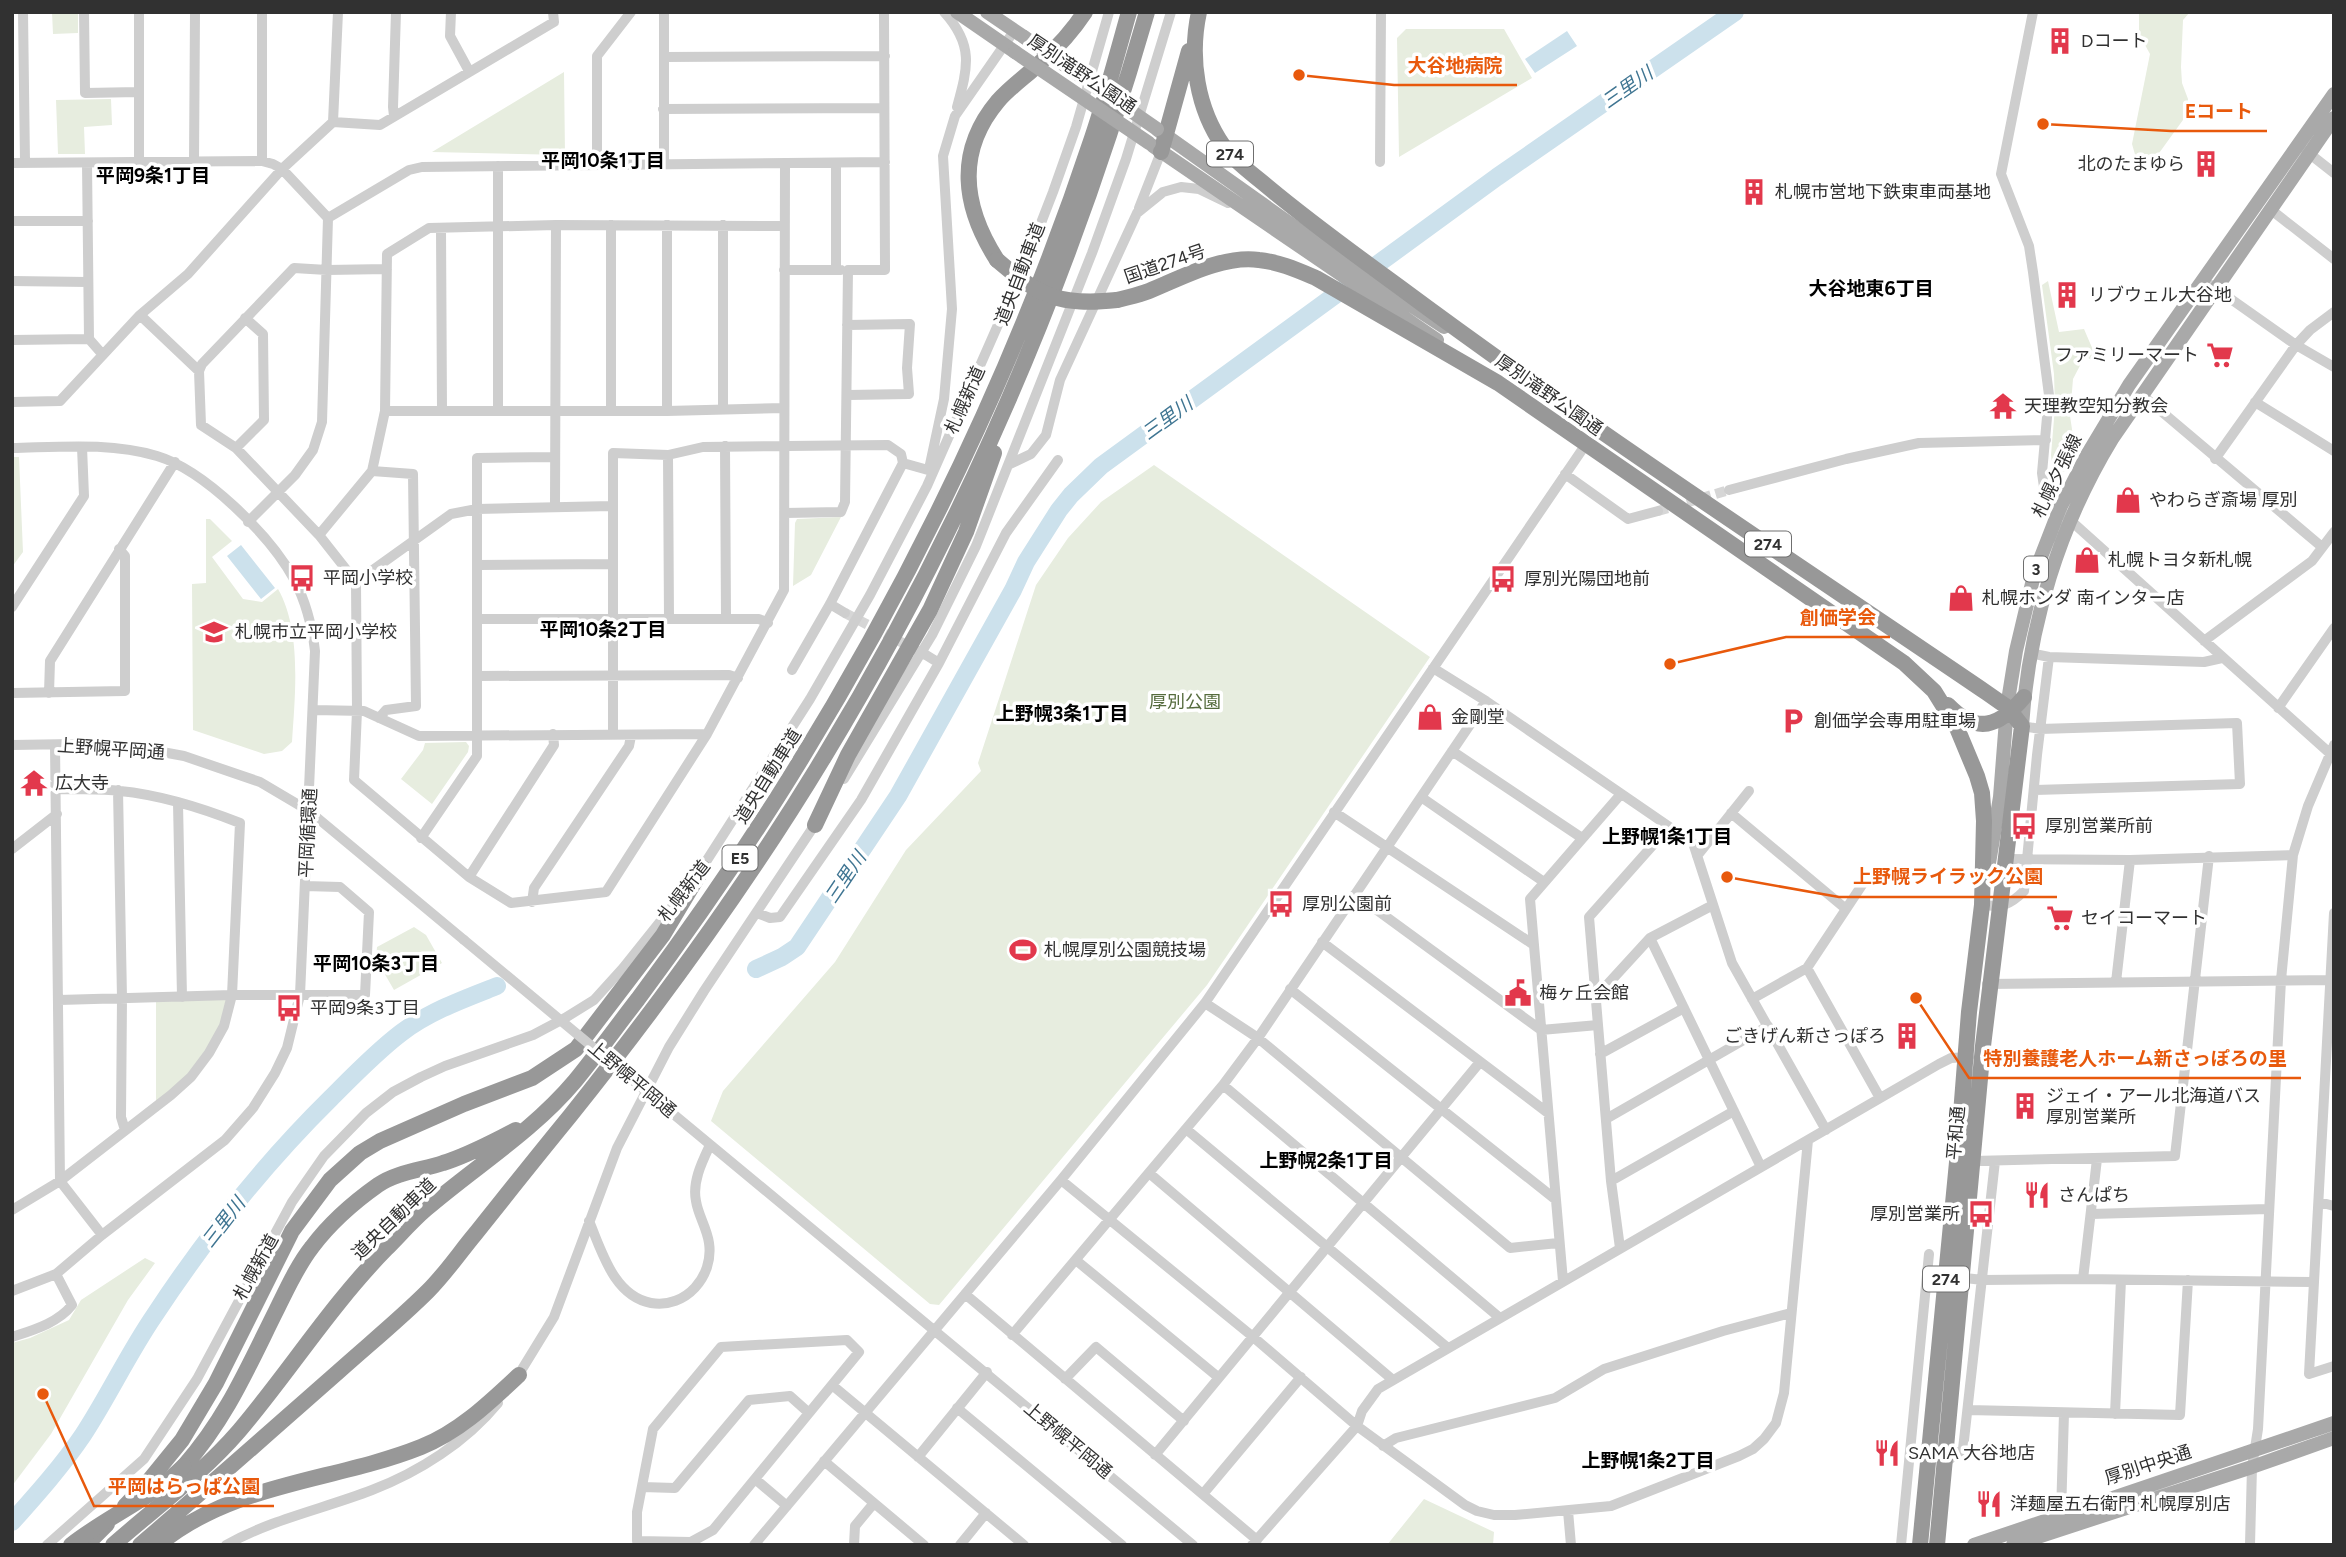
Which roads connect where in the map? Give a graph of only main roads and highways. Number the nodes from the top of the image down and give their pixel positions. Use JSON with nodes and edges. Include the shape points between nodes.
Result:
{"nodes":[{"id":1,"x":957,"y":12,"type":"edge"},
{"id":2,"x":987,"y":12,"type":"edge"},
{"id":3,"x":1085,"y":12,"type":"edge"},
{"id":4,"x":1129,"y":12,"type":"edge"},
{"id":5,"x":1147,"y":12,"type":"edge"},
{"id":6,"x":1197,"y":20,"type":"edge"},
{"id":7,"x":2334,"y":94,"type":"edge"},
{"id":8,"x":2334,"y":118,"type":"edge"},
{"id":9,"x":1162,"y":132,"type":"junction"},
{"id":10,"x":1155,"y":147,"type":"junction"},
{"id":11,"x":2303,"y":149,"type":"junction"},
{"id":12,"x":1337,"y":256,"type":"junction"},
{"id":13,"x":2209,"y":284,"type":"junction"},
{"id":14,"x":1407,"y":312,"type":"junction"},
{"id":15,"x":1025,"y":364,"type":"junction"},
{"id":16,"x":1508,"y":368,"type":"joint"},
{"id":17,"x":1498,"y":383,"type":"joint"},
{"id":18,"x":1934,"y":691,"type":"junction"},
{"id":19,"x":2024,"y":697,"type":"junction"},
{"id":20,"x":2008,"y":710,"type":"junction"},
{"id":21,"x":2022,"y":726,"type":"junction"},
{"id":22,"x":815,"y":825,"type":"road end"},
{"id":23,"x":703,"y":868,"type":"road end"},
{"id":24,"x":1982,"y":902,"type":"junction"},
{"id":25,"x":574,"y":1082,"type":"junction"},
{"id":26,"x":519,"y":1376,"type":"road end"},
{"id":27,"x":2334,"y":1423,"type":"edge"},
{"id":28,"x":2334,"y":1438,"type":"edge"},
{"id":29,"x":71,"y":1545,"type":"edge"},
{"id":30,"x":86,"y":1545,"type":"edge"},
{"id":31,"x":113,"y":1545,"type":"edge"},
{"id":32,"x":141,"y":1545,"type":"edge"},
{"id":33,"x":158,"y":1545,"type":"edge"},
{"id":34,"x":1920,"y":1545,"type":"edge"},
{"id":35,"x":1937,"y":1545,"type":"edge"},
{"id":36,"x":1974,"y":1545,"type":"edge"},
{"id":37,"x":2013,"y":1545,"type":"edge"}],
"edges":[{"from":1,"to":10,"type":"main road","name":"厚別滝野公園通","bridge":true},
{"from":2,"to":9,"type":"main road","name":"厚別滝野公園通","bridge":true},
{"from":3,"to":14,"type":"highway","name":"国道274号","number":"274","bridge":true,"via":[[1059,44],[999,100],[971,153],[969,200],[983,239],[997,260],[1042,293],[1087,303],[1117,300],[1182,276],[1257,259]]},
{"from":4,"to":25,"type":"highway","name":"道央自動車道","number":"E5","via":[[1092,138],[1009,355],[903,581],[801,760],[735,864]]},
{"from":5,"to":15,"type":"highway","name":"道央自動車道","number":"E5","via":[[1109,140]]},
{"from":6,"to":9,"type":"highway"},
{"from":6,"to":12,"type":"highway","name":"国道274号","number":"274","via":[[1195,71],[1208,116],[1224,146]]},
{"from":7,"to":11,"type":"main road","name":"札幌夕張線","number":"3"},
{"from":8,"to":11,"type":"main road","name":"札幌夕張線","number":"3"},
{"from":9,"to":10,"type":"highway"},
{"from":9,"to":12,"type":"main road","name":"厚別滝野公園通"},
{"from":10,"to":12,"type":"main road","name":"厚別滝野公園通","via":[[1255,216]]},
{"from":11,"to":13,"type":"main road","name":"札幌夕張線","number":"3"},
{"from":11,"to":13,"type":"main road","name":"札幌夕張線","number":"3","via":[[2270,209]]},
{"from":12,"to":14,"type":"highway","name":"国道274号","number":"274"},
{"from":12,"to":14,"type":"main road","name":"厚別滝野公園通"},
{"from":13,"to":19,"type":"main road","name":"札幌夕張線","number":"3","via":[[2099,461],[2070,520],[2038,615]]},
{"from":13,"to":20,"type":"main road","name":"札幌夕張線","number":"3","via":[[2129,386],[2060,508],[2034,575]]},
{"from":14,"to":16,"type":"highway","name":"国道274号","number":"274"},
{"from":14,"to":17,"type":"highway","name":"国道274号","number":"274"},
{"from":15,"to":22,"type":"highway","via":[[958,550]]},
{"from":15,"to":32,"type":"highway","name":"道央自動車道","number":"E5","via":[[916,593],[830,747],[712,928],[628,1042],[429,1290]]},
{"from":16,"to":20,"type":"highway","name":"厚別滝野公園通","number":"274"},
{"from":17,"to":18,"type":"highway","name":"厚別滝野公園通","number":"274","via":[[1904,663]]},
{"from":18,"to":20,"type":"highway","number":"274","via":[[1962,718],[1974,723],[1991,724]]},
{"from":18,"to":24,"type":"highway","name":"厚別滝野公園通","number":"274","via":[[1969,753],[1982,793]]},
{"from":19,"to":20,"type":"highway","number":"274"},
{"from":19,"to":21,"type":"main road","name":"札幌夕張線","number":"3"},
{"from":20,"to":21,"type":"highway","name":"厚別滝野公園通","number":"274"},
{"from":20,"to":24,"type":"main road","name":"札幌夕張線","number":"3","via":[[2000,797]]},
{"from":21,"to":35,"type":"highway","name":"平和通","number":"274","via":[[1990,985]]},
{"from":23,"to":30,"type":"highway","via":[[663,935],[576,1049],[532,1079],[380,1141],[330,1180],[292,1231],[216,1383],[182,1440]]},
{"from":24,"to":34,"type":"highway","name":"平和通","number":"274"},
{"from":25,"to":29,"type":"highway","bridge":true,"via":[[517,1129],[473,1152],[382,1182],[352,1205],[313,1246],[292,1279],[205,1442],[145,1498]]},
{"from":25,"to":31,"type":"highway","name":"道央自動車道","number":"E5","via":[[523,1134],[424,1211],[354,1286],[236,1435]]},
{"from":26,"to":33,"type":"highway","via":[[464,1423],[423,1447],[242,1498],[193,1519]]},
{"from":27,"to":36,"type":"main road","name":"厚別中央通"},
{"from":28,"to":37,"type":"main road","name":"厚別中央通"}]}
